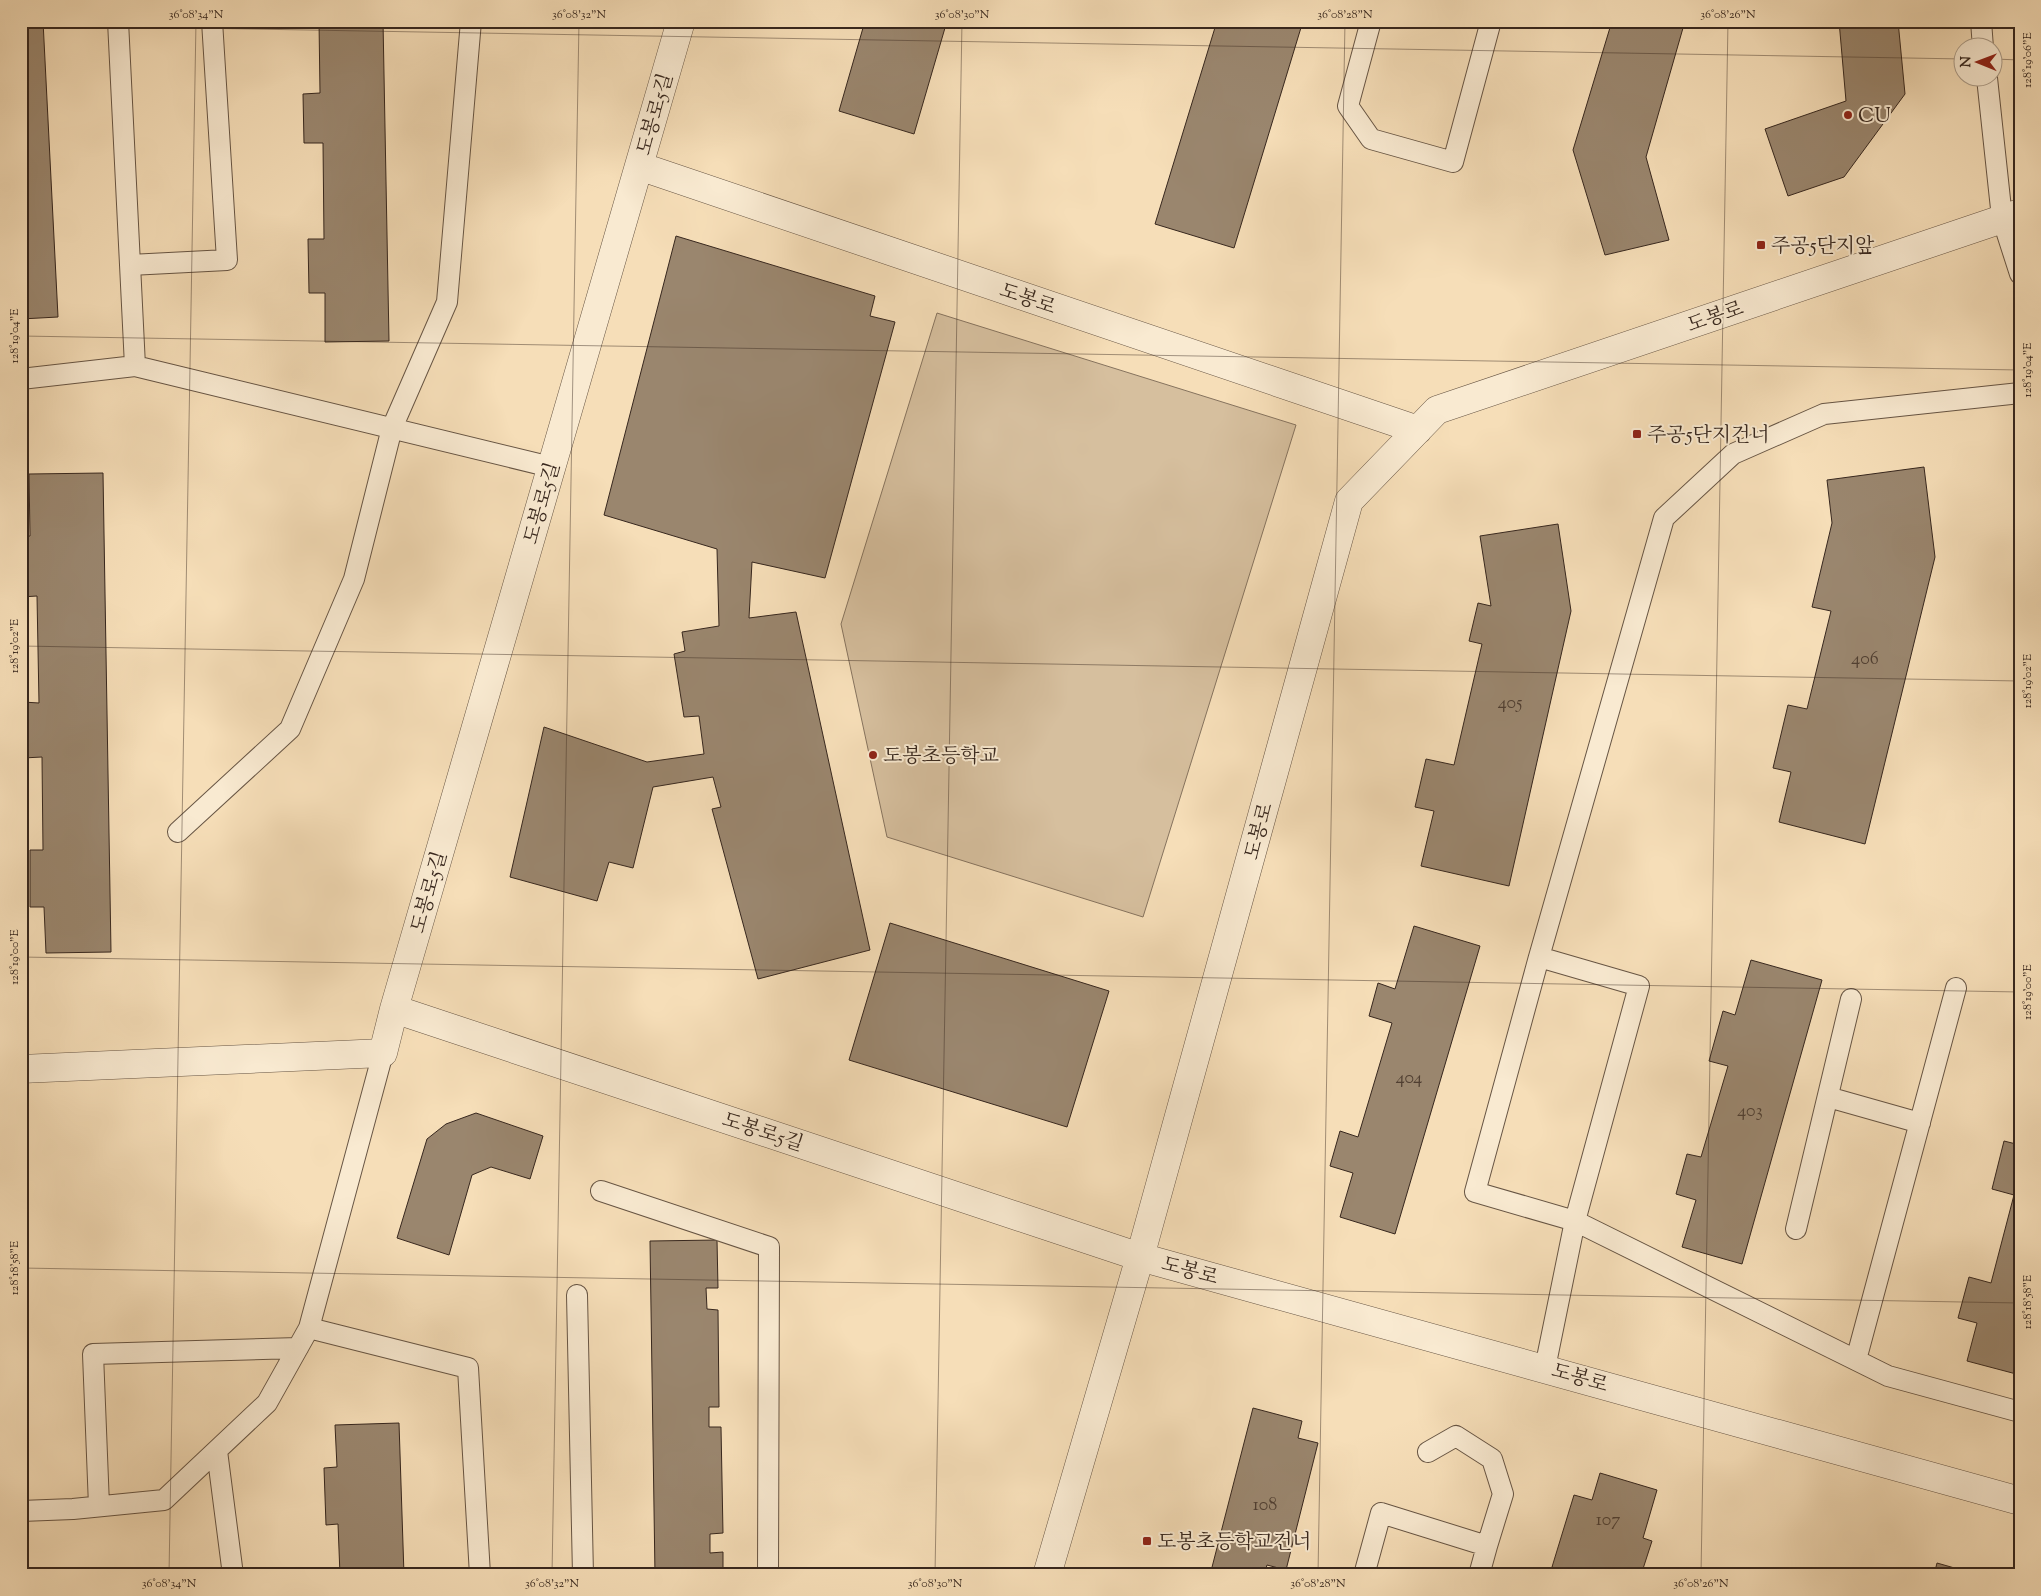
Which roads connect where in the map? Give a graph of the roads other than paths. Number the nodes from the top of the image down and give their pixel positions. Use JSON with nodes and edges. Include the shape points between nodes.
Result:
{"nodes":[{"id":1,"x":118,"y":21,"type":"edge"},
{"id":2,"x":212,"y":21,"type":"edge"},
{"id":3,"x":472,"y":21,"type":"edge"},
{"id":4,"x":680,"y":21,"type":"edge"},
{"id":5,"x":1371,"y":21,"type":"edge"},
{"id":6,"x":1491,"y":21,"type":"edge"},
{"id":7,"x":1981,"y":21,"type":"edge"},
{"id":8,"x":1982,"y":38,"type":"edge"},
{"id":9,"x":1989,"y":88,"type":"edge"},
{"id":10,"x":639,"y":166,"type":"junction"},
{"id":11,"x":2011,"y":216,"type":"edge"},
{"id":12,"x":130,"y":265,"type":"junction"},
{"id":13,"x":2020,"y":274,"type":"edge"},
{"id":14,"x":135,"y":366,"type":"junction"},
{"id":15,"x":21,"y":379,"type":"edge"},
{"id":16,"x":2020,"y":393,"type":"edge"},
{"id":17,"x":392,"y":428,"type":"junction"},
{"id":18,"x":1418,"y":430,"type":"junction"},
{"id":19,"x":551,"y":467,"type":"junction"},
{"id":20,"x":178,"y":832,"type":"dead end"},
{"id":21,"x":1539,"y":957,"type":"junction"},
{"id":22,"x":1956,"y":988,"type":"dead end"},
{"id":23,"x":1852,"y":999,"type":"dead end"},
{"id":24,"x":394,"y":1009,"type":"junction"},
{"id":25,"x":382,"y":1053,"type":"junction"},
{"id":26,"x":21,"y":1069,"type":"edge"},
{"id":27,"x":1828,"y":1097,"type":"junction"},
{"id":28,"x":1920,"y":1123,"type":"junction"},
{"id":29,"x":601,"y":1191,"type":"dead end"},
{"id":30,"x":1574,"y":1221,"type":"junction"},
{"id":31,"x":1796,"y":1229,"type":"dead end"},
{"id":32,"x":1140,"y":1256,"type":"junction"},
{"id":33,"x":577,"y":1295,"type":"dead end"},
{"id":34,"x":310,"y":1328,"type":"junction"},
{"id":35,"x":298,"y":1348,"type":"junction"},
{"id":36,"x":1856,"y":1360,"type":"junction"},
{"id":37,"x":1545,"y":1368,"type":"junction"},
{"id":38,"x":2020,"y":1412,"type":"edge"},
{"id":39,"x":217,"y":1451,"type":"junction"},
{"id":40,"x":1428,"y":1452,"type":"dead end"},
{"id":41,"x":2020,"y":1501,"type":"edge"},
{"id":42,"x":99,"y":1506,"type":"junction"},
{"id":43,"x":21,"y":1511,"type":"edge"},
{"id":44,"x":1487,"y":1546,"type":"junction"},
{"id":45,"x":233,"y":1575,"type":"edge"},
{"id":46,"x":480,"y":1575,"type":"edge"},
{"id":47,"x":583,"y":1575,"type":"edge"},
{"id":48,"x":768,"y":1575,"type":"edge"},
{"id":49,"x":1047,"y":1575,"type":"edge"},
{"id":50,"x":1364,"y":1575,"type":"edge"},
{"id":51,"x":1479,"y":1575,"type":"edge"}],
"edges":[{"from":1,"to":12,"type":"lane"},
{"from":2,"to":12,"type":"lane","via":[[227,260]]},
{"from":3,"to":17,"type":"lane","via":[[447,302]]},
{"from":4,"to":10,"type":"street","name":"도봉로5길"},
{"from":5,"to":6,"type":"lane","via":[[1348,106],[1371,139],[1453,162]]},
{"from":7,"to":8,"type":"lane"},
{"from":9,"to":11,"type":"lane"},
{"from":10,"to":18,"type":"street","name":"도봉로"},
{"from":10,"to":19,"type":"street","name":"도봉로5길"},
{"from":11,"to":13,"type":"lane"},
{"from":11,"to":18,"type":"street","name":"도봉로","via":[[1437,410]]},
{"from":12,"to":14,"type":"lane"},
{"from":14,"to":15,"type":"lane"},
{"from":14,"to":17,"type":"lane"},
{"from":16,"to":21,"type":"lane","via":[[1824,414],[1733,454],[1664,518]]},
{"from":17,"to":19,"type":"lane"},
{"from":17,"to":20,"type":"lane","via":[[354,580],[290,729]]},
{"from":18,"to":32,"type":"street","name":"도봉로","via":[[1348,501]]},
{"from":19,"to":24,"type":"street","name":"도봉로5길"},
{"from":21,"to":30,"type":"lane","via":[[1475,1192]]},
{"from":21,"to":30,"type":"lane","via":[[1639,986]]},
{"from":22,"to":28,"type":"lane"},
{"from":23,"to":27,"type":"lane"},
{"from":24,"to":25,"type":"street"},
{"from":24,"to":32,"type":"street","name":"도봉로5길"},
{"from":25,"to":26,"type":"street"},
{"from":25,"to":34,"type":"lane"},
{"from":27,"to":28,"type":"lane"},
{"from":27,"to":31,"type":"lane"},
{"from":28,"to":36,"type":"lane"},
{"from":29,"to":48,"type":"lane","via":[[769,1247]]},
{"from":30,"to":36,"type":"lane"},
{"from":30,"to":37,"type":"lane"},
{"from":32,"to":37,"type":"street","name":"도봉로"},
{"from":32,"to":49,"type":"street","name":"도봉로"},
{"from":33,"to":47,"type":"lane"},
{"from":34,"to":35,"type":"lane"},
{"from":34,"to":46,"type":"lane","via":[[468,1368]]},
{"from":35,"to":39,"type":"lane","via":[[268,1404]]},
{"from":35,"to":42,"type":"lane","via":[[93,1354]]},
{"from":36,"to":38,"type":"lane","via":[[1888,1376]]},
{"from":37,"to":41,"type":"street","name":"도봉로"},
{"from":39,"to":42,"type":"lane","via":[[164,1500]]},
{"from":39,"to":45,"type":"lane"},
{"from":40,"to":44,"type":"lane","via":[[1456,1436],[1492,1459],[1503,1494]]},
{"from":42,"to":43,"type":"lane"},
{"from":44,"to":50,"type":"lane","via":[[1381,1513]]},
{"from":44,"to":51,"type":"lane"}]}
